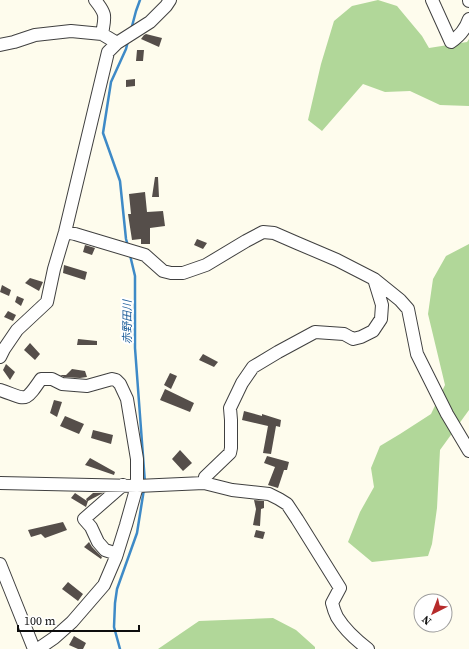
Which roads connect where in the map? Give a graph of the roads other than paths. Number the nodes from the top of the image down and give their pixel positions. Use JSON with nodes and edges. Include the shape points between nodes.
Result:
{"nodes":[{"id":1,"x":95,"y":0,"type":"edge"},
{"id":2,"x":170,"y":0,"type":"edge"},
{"id":3,"x":432,"y":0,"type":"edge"},
{"id":4,"x":469,"y":19,"type":"edge"},
{"id":5,"x":102,"y":34,"type":"junction"},
{"id":6,"x":117,"y":43,"type":"junction"},
{"id":7,"x":0,"y":45,"type":"edge"},
{"id":8,"x":65,"y":232,"type":"junction"},
{"id":9,"x":374,"y":279,"type":"junction"},
{"id":10,"x":0,"y":357,"type":"edge"},
{"id":11,"x":0,"y":390,"type":"edge"},
{"id":12,"x":469,"y":451,"type":"edge"},
{"id":13,"x":0,"y":483,"type":"edge"},
{"id":14,"x":204,"y":483,"type":"junction"},
{"id":15,"x":123,"y":485,"type":"junction"},
{"id":16,"x":142,"y":485,"type":"junction"},
{"id":17,"x":117,"y":554,"type":"junction"},
{"id":18,"x":0,"y":564,"type":"edge"},
{"id":19,"x":34,"y":649,"type":"edge"},
{"id":20,"x":38,"y":649,"type":"edge"},
{"id":21,"x":368,"y":649,"type":"edge"}],
"edges":[{"from":1,"to":5,"type":"street","via":[[105,15]]},
{"from":2,"to":6,"type":"street","via":[[150,22]]},
{"from":3,"to":4,"type":"street","via":[[452,42],[459,37]]},
{"from":5,"to":6,"type":"street"},
{"from":5,"to":7,"type":"street","via":[[71,31],[36,35]]},
{"from":6,"to":8,"type":"street","via":[[106,58]]},
{"from":8,"to":9,"type":"street","via":[[132,250],[145,255],[163,271],[172,273],[183,273],[206,265],[262,232],[274,233]]},
{"from":8,"to":10,"type":"street","via":[[47,302],[17,330]]},
{"from":9,"to":12,"type":"street","via":[[408,309],[416,354]]},
{"from":9,"to":14,"type":"street","via":[[382,305],[381,319],[373,331],[353,339],[344,334],[315,332],[253,367],[230,408],[230,453],[205,477]]},
{"from":11,"to":16,"type":"street","via":[[24,398],[31,394],[41,379],[87,386],[116,380],[127,399]]},
{"from":13,"to":15,"type":"street"},
{"from":14,"to":16,"type":"street"},
{"from":14,"to":21,"type":"street","via":[[232,490],[269,494],[287,504],[340,588],[332,602],[336,616]]},
{"from":15,"to":16,"type":"street"},
{"from":15,"to":17,"type":"street","via":[[84,519],[105,550]]},
{"from":16,"to":17,"type":"street"},
{"from":17,"to":20,"type":"street","via":[[104,585],[72,622]]},
{"from":18,"to":19,"type":"street"}]}
